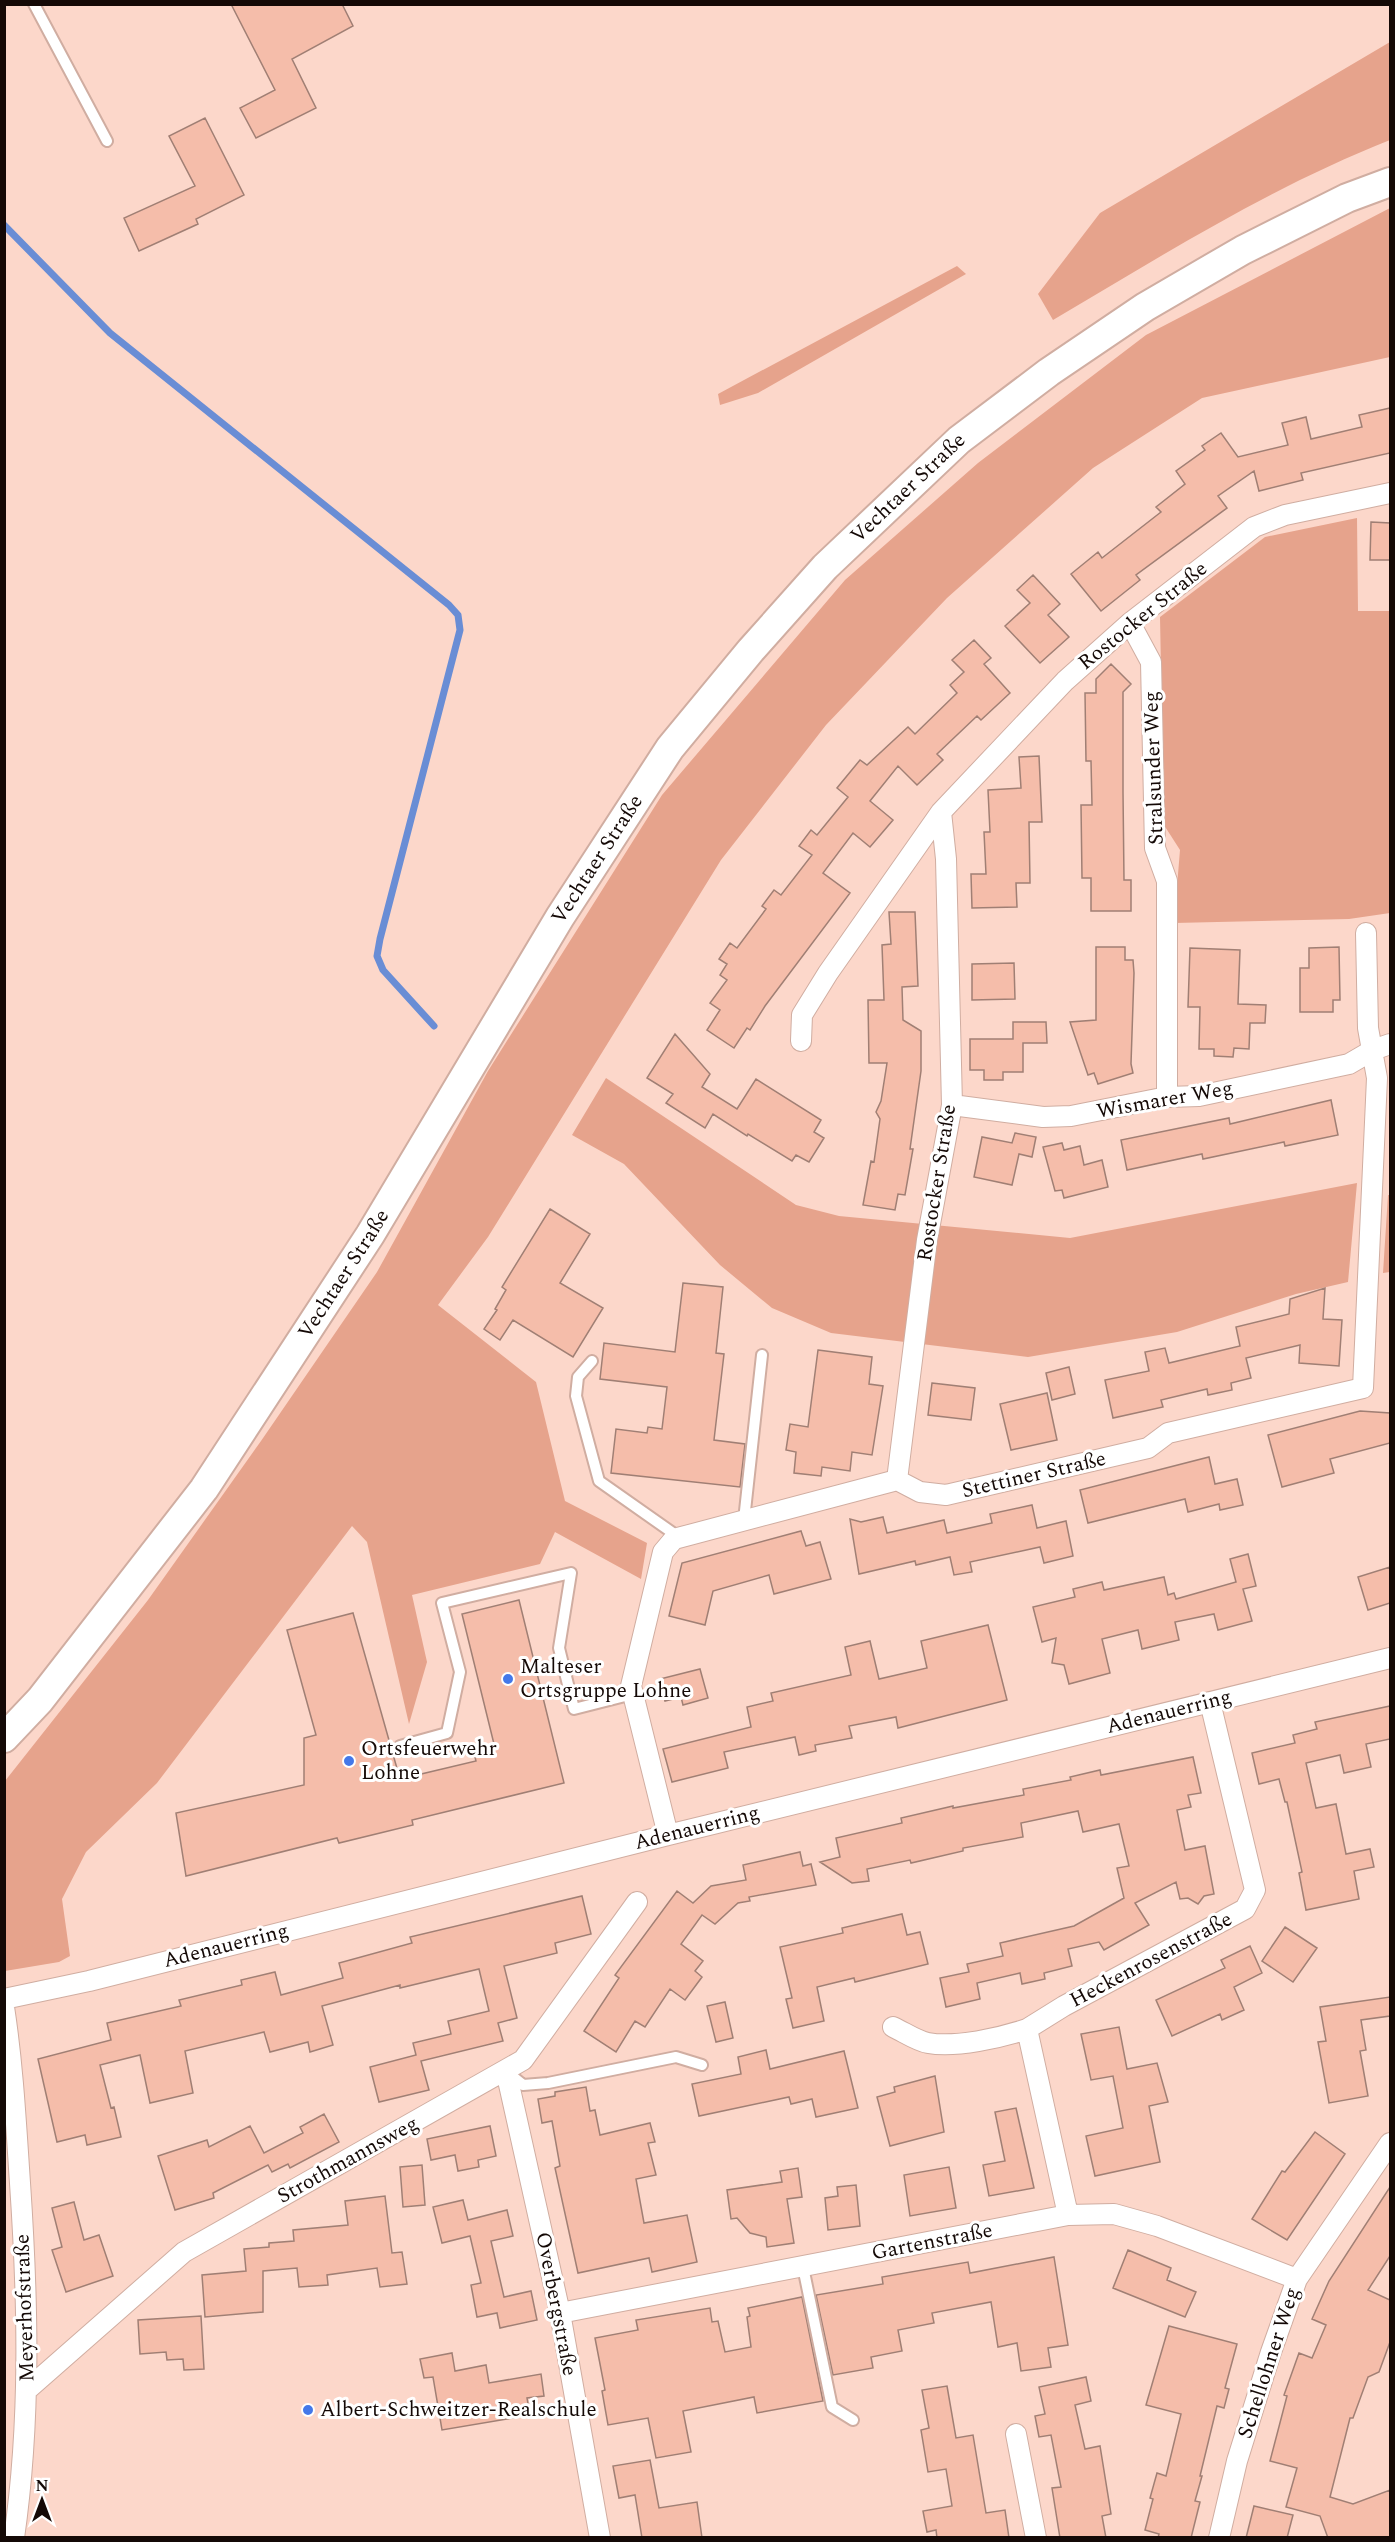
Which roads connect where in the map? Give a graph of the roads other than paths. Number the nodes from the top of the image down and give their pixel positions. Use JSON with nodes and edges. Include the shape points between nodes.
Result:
{"nodes":[{"id":1,"x":34,"y":4,"type":"edge"},
{"id":2,"x":107,"y":141,"type":"dead end"},
{"id":3,"x":1390,"y":182,"type":"edge"},
{"id":4,"x":1390,"y":493,"type":"edge"},
{"id":5,"x":1130,"y":623,"type":"junction"},
{"id":6,"x":941,"y":812,"type":"junction"},
{"id":7,"x":1366,"y":933,"type":"dead end"},
{"id":8,"x":801,"y":1041,"type":"dead end"},
{"id":9,"x":1382,"y":1047,"type":"edge"},
{"id":10,"x":1167,"y":1097,"type":"junction"},
{"id":11,"x":952,"y":1105,"type":"junction"},
{"id":12,"x":762,"y":1355,"type":"dead end"},
{"id":13,"x":592,"y":1361,"type":"dead end"},
{"id":14,"x":897,"y":1480,"type":"junction"},
{"id":15,"x":744,"y":1520,"type":"junction"},
{"id":16,"x":680,"y":1538,"type":"junction"},
{"id":17,"x":1390,"y":1658,"type":"edge"},
{"id":18,"x":633,"y":1694,"type":"junction"},
{"id":19,"x":1210,"y":1702,"type":"junction"},
{"id":20,"x":4,"y":1738,"type":"edge"},
{"id":21,"x":400,"y":1746,"type":"dead end"},
{"id":22,"x":668,"y":1835,"type":"junction"},
{"id":23,"x":637,"y":1902,"type":"dead end"},
{"id":24,"x":4,"y":1999,"type":"edge"},
{"id":25,"x":4,"y":2007,"type":"edge"},
{"id":26,"x":893,"y":2027,"type":"dead end"},
{"id":27,"x":1027,"y":2029,"type":"junction"},
{"id":28,"x":702,"y":2065,"type":"dead end"},
{"id":29,"x":506,"y":2071,"type":"junction"},
{"id":30,"x":1390,"y":2143,"type":"edge"},
{"id":31,"x":1068,"y":2215,"type":"junction"},
{"id":32,"x":803,"y":2266,"type":"junction"},
{"id":33,"x":1297,"y":2279,"type":"junction"},
{"id":34,"x":560,"y":2313,"type":"junction"},
{"id":35,"x":28,"y":2389,"type":"junction"},
{"id":36,"x":853,"y":2420,"type":"dead end"},
{"id":37,"x":1016,"y":2434,"type":"dead end"},
{"id":38,"x":14,"y":2538,"type":"edge"},
{"id":39,"x":600,"y":2538,"type":"edge"},
{"id":40,"x":1036,"y":2538,"type":"edge"},
{"id":41,"x":1219,"y":2538,"type":"edge"}],
"edges":[{"from":1,"to":2,"type":"lane"},
{"from":3,"to":20,"type":"main road","name":"Vechtaer Straße","via":[[1347,198],[1244,250],[1144,307],[959,440],[825,567],[670,748],[560,917],[370,1235],[204,1489],[40,1700]]},
{"from":4,"to":5,"type":"street","name":"Rostocker Straße","via":[[1285,515],[1254,527]]},
{"from":5,"to":6,"type":"street","name":"Rostocker Straße","via":[[1065,681]]},
{"from":5,"to":10,"type":"street","name":"Stralsunder Weg","via":[[1151,662],[1155,848],[1167,881]]},
{"from":6,"to":8,"type":"street","name":"Rostocker Straße","via":[[802,1015]]},
{"from":6,"to":11,"type":"street","name":"Rostocker Straße","via":[[946,859]]},
{"from":7,"to":9,"type":"street","via":[[1368,1028]]},
{"from":9,"to":10,"type":"street","name":"Wismarer Weg","via":[[1349,1064],[1200,1096]]},
{"from":9,"to":14,"type":"street","name":"Stettiner Straße","via":[[1377,1078],[1363,1388],[1168,1433],[1148,1448],[946,1495],[920,1492]]},
{"from":10,"to":11,"type":"street","name":"Wismarer Weg","via":[[1071,1116],[1043,1117]]},
{"from":11,"to":14,"type":"street","name":"Rostocker Straße","via":[[927,1240]]},
{"from":12,"to":15,"type":"lane"},
{"from":13,"to":16,"type":"lane","via":[[578,1377],[576,1396],[599,1481]]},
{"from":14,"to":15,"type":"street"},
{"from":15,"to":16,"type":"street"},
{"from":16,"to":18,"type":"street","via":[[674,1539],[663,1552],[631,1686]]},
{"from":17,"to":19,"type":"street","name":"Adenauerring"},
{"from":18,"to":21,"type":"lane","via":[[574,1709],[559,1648],[571,1573],[442,1604],[460,1672],[447,1733]]},
{"from":18,"to":22,"type":"street"},
{"from":19,"to":22,"type":"street","name":"Adenauerring"},
{"from":19,"to":27,"type":"street","name":"Heckenrosenstraße","via":[[1255,1890],[1245,1909]]},
{"from":22,"to":24,"type":"street","name":"Adenauerring"},
{"from":23,"to":29,"type":"street","name":"Strothmannsweg","via":[[523,2060]]},
{"from":25,"to":35,"type":"street","name":"Meyerhofstraße","via":[[12,2056],[25,2262]]},
{"from":26,"to":27,"type":"street","name":"Heckenrosenstraße","via":[[927,2043],[971,2042]]},
{"from":27,"to":31,"type":"street"},
{"from":28,"to":29,"type":"lane","via":[[676,2056],[523,2085]]},
{"from":29,"to":34,"type":"street","name":"Overbergstraße"},
{"from":29,"to":35,"type":"street","name":"Strothmannsweg","via":[[184,2252]]},
{"from":30,"to":33,"type":"street","name":"Schellohner Weg"},
{"from":31,"to":32,"type":"street","name":"Gartenstraße"},
{"from":31,"to":33,"type":"street","name":"Gartenstraße","via":[[1125,2217]]},
{"from":32,"to":34,"type":"street","name":"Gartenstraße"},
{"from":32,"to":36,"type":"lane","via":[[832,2407]]},
{"from":33,"to":41,"type":"street","name":"Schellohner Weg","via":[[1237,2461]]},
{"from":34,"to":39,"type":"street","name":"Overbergstraße"},
{"from":35,"to":38,"type":"street","name":"Meyerhofstraße"},
{"from":37,"to":40,"type":"street"}]}
